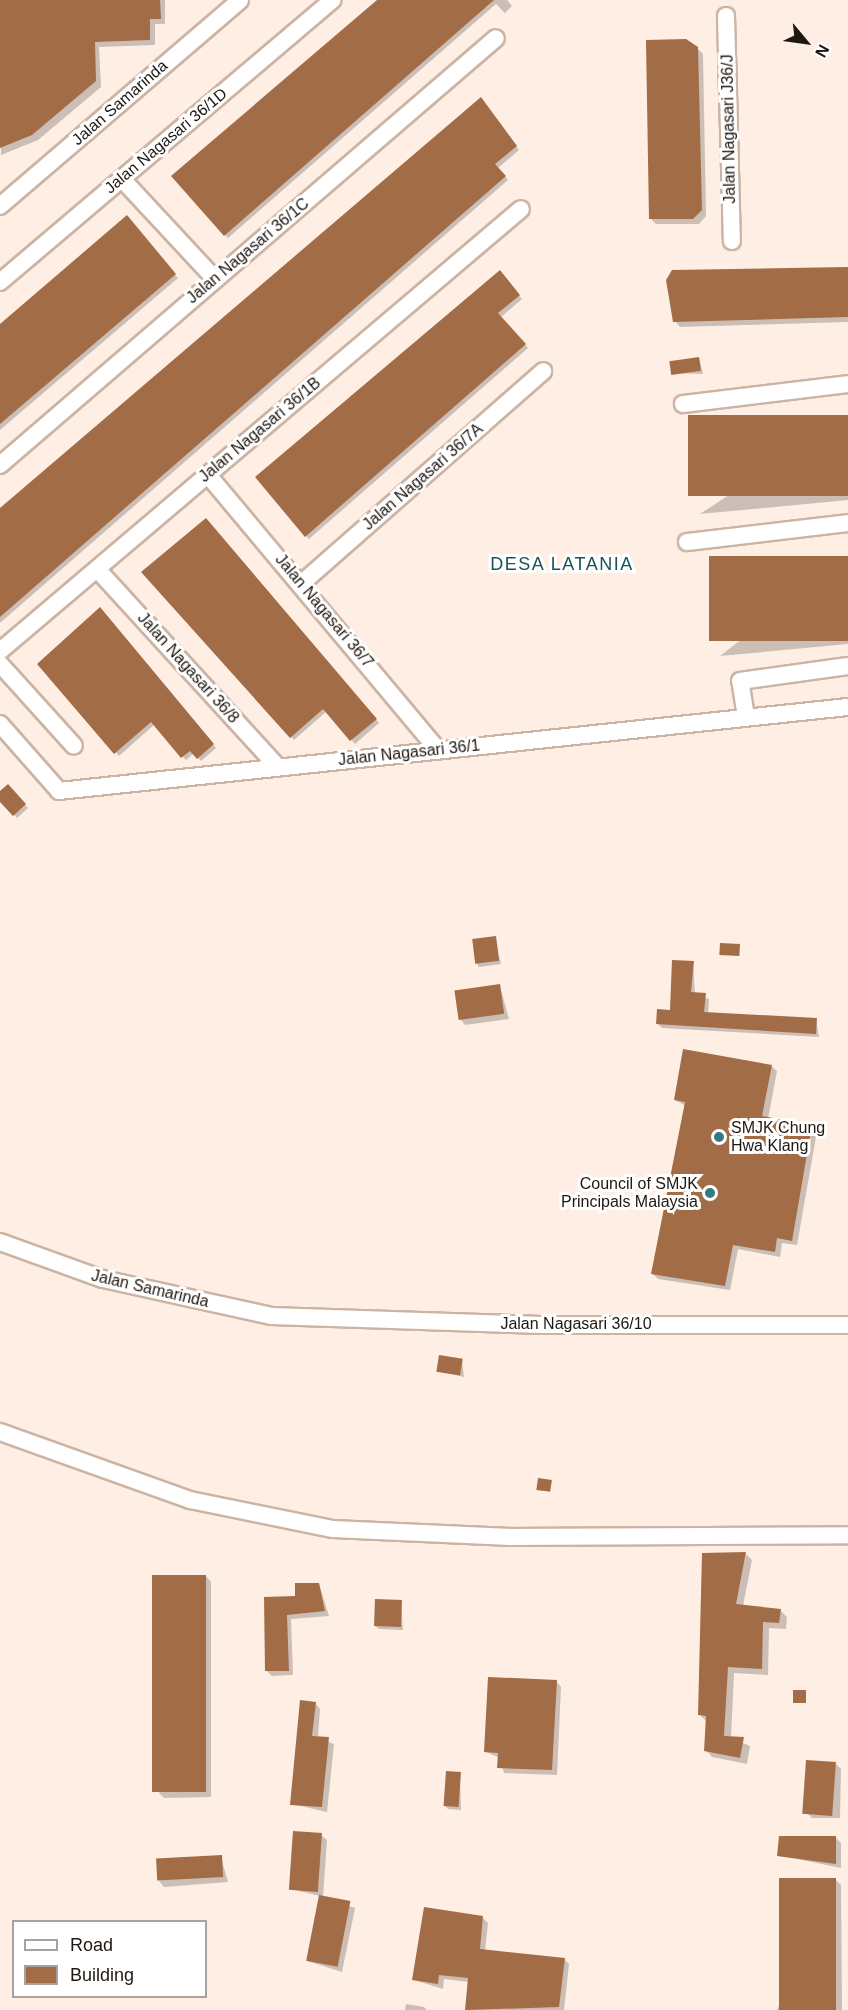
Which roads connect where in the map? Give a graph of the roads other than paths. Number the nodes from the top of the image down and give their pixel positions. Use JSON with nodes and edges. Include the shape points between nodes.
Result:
{"nodes":[{"id":1,"x":240,"y":0,"type":"edge"},
{"id":2,"x":332,"y":0,"type":"edge"},
{"id":3,"x":726,"y":16,"type":"dead end"},
{"id":4,"x":496,"y":38,"type":"dead end"},
{"id":5,"x":122,"y":178,"type":"junction"},
{"id":6,"x":0,"y":206,"type":"edge"},
{"id":7,"x":521,"y":209,"type":"dead end"},
{"id":8,"x":732,"y":241,"type":"dead end"},
{"id":9,"x":214,"y":279,"type":"junction"},
{"id":10,"x":0,"y":282,"type":"edge"},
{"id":11,"x":543,"y":371,"type":"dead end"},
{"id":12,"x":848,"y":384,"type":"edge"},
{"id":13,"x":683,"y":404,"type":"dead end"},
{"id":14,"x":0,"y":465,"type":"edge"},
{"id":15,"x":208,"y":475,"type":"junction"},
{"id":16,"x":848,"y":522,"type":"edge"},
{"id":17,"x":687,"y":542,"type":"dead end"},
{"id":18,"x":97,"y":569,"type":"junction"},
{"id":19,"x":303,"y":583,"type":"junction"},
{"id":20,"x":0,"y":651,"type":"edge"},
{"id":21,"x":0,"y":664,"type":"edge"},
{"id":22,"x":848,"y":666,"type":"edge"},
{"id":23,"x":848,"y":707,"type":"edge"},
{"id":24,"x":746,"y":717,"type":"junction"},
{"id":25,"x":0,"y":724,"type":"edge"},
{"id":26,"x":74,"y":746,"type":"dead end"},
{"id":27,"x":438,"y":750,"type":"junction"},
{"id":28,"x":279,"y":767,"type":"junction"},
{"id":29,"x":0,"y":1242,"type":"edge"},
{"id":30,"x":304,"y":1317,"type":"joint"},
{"id":31,"x":848,"y":1325,"type":"edge"},
{"id":32,"x":0,"y":1432,"type":"edge"},
{"id":33,"x":848,"y":1535,"type":"edge"}],
"edges":[{"from":1,"to":6,"type":"street","name":"Jalan Samarinda"},
{"from":2,"to":5,"type":"street","name":"Jalan Nagasari 36/1D"},
{"from":3,"to":8,"type":"street","name":"Jalan Nagasari J36/J"},
{"from":4,"to":9,"type":"street","name":"Jalan Nagasari 36/1C"},
{"from":5,"to":9,"type":"street"},
{"from":5,"to":10,"type":"street","name":"Jalan Nagasari 36/1D"},
{"from":7,"to":15,"type":"street","name":"Jalan Nagasari 36/1B"},
{"from":9,"to":14,"type":"street","name":"Jalan Nagasari 36/1C"},
{"from":11,"to":19,"type":"street","name":"Jalan Nagasari 36/7A"},
{"from":12,"to":13,"type":"street"},
{"from":15,"to":18,"type":"street","name":"Jalan Nagasari 36/1B"},
{"from":15,"to":19,"type":"street","name":"Jalan Nagasari 36/7"},
{"from":16,"to":17,"type":"street"},
{"from":18,"to":20,"type":"street","name":"Jalan Nagasari 36/1B"},
{"from":18,"to":28,"type":"street","name":"Jalan Nagasari 36/8"},
{"from":19,"to":27,"type":"street","name":"Jalan Nagasari 36/7"},
{"from":21,"to":26,"type":"street"},
{"from":22,"to":24,"type":"street","via":[[740,681]]},
{"from":23,"to":24,"type":"street","name":"Jalan Nagasari 36/1"},
{"from":24,"to":27,"type":"street","name":"Jalan Nagasari 36/1"},
{"from":25,"to":28,"type":"street","name":"Jalan Nagasari 36/1","via":[[58,791]]},
{"from":27,"to":28,"type":"street","name":"Jalan Nagasari 36/1"},
{"from":29,"to":30,"type":"street","name":"Jalan Samarinda","via":[[103,1278],[271,1316]]},
{"from":30,"to":31,"type":"street","name":"Jalan Nagasari 36/10","via":[[542,1325]]},
{"from":32,"to":33,"type":"street","via":[[190,1500],[324,1528],[511,1537]]}]}
